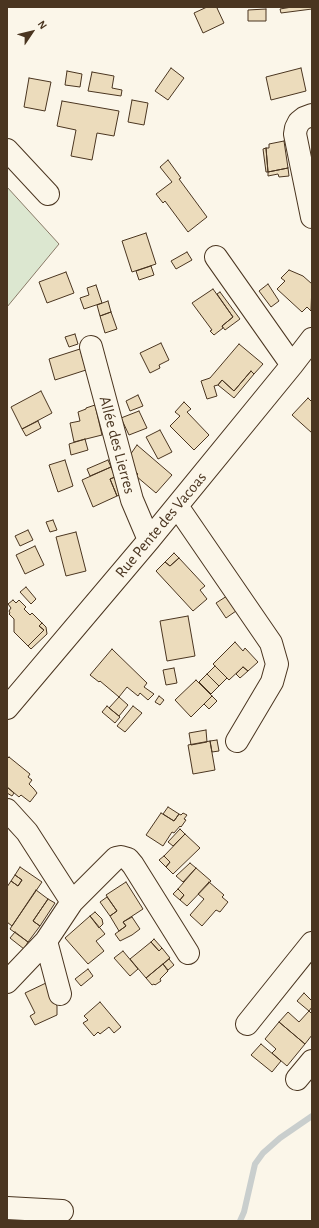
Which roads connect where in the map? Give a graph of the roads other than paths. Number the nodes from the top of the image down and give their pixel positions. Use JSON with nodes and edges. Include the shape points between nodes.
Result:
{"nodes":[{"id":1,"x":312,"y":114,"type":"edge"},
{"id":2,"x":7,"y":150,"type":"edge"},
{"id":3,"x":48,"y":194,"type":"dead end"},
{"id":4,"x":312,"y":217,"type":"edge"},
{"id":5,"x":216,"y":258,"type":"dead end"},
{"id":6,"x":312,"y":339,"type":"edge"},
{"id":7,"x":91,"y":347,"type":"dead end"},
{"id":8,"x":292,"y":365,"type":"junction"},
{"id":9,"x":177,"y":506,"type":"junction"},
{"id":10,"x":149,"y":540,"type":"junction"},
{"id":11,"x":7,"y":708,"type":"edge"},
{"id":12,"x":237,"y":741,"type":"dead end"},
{"id":13,"x":7,"y":810,"type":"edge"},
{"id":14,"x":72,"y":902,"type":"junction"},
{"id":15,"x":46,"y":941,"type":"junction"},
{"id":16,"x":312,"y":943,"type":"edge"},
{"id":17,"x":188,"y":953,"type":"dead end"},
{"id":18,"x":7,"y":982,"type":"edge"},
{"id":19,"x":60,"y":994,"type":"dead end"},
{"id":20,"x":248,"y":1024,"type":"dead end"},
{"id":21,"x":312,"y":1062,"type":"edge"},
{"id":22,"x":297,"y":1079,"type":"dead end"},
{"id":23,"x":7,"y":1208,"type":"edge"},
{"id":24,"x":62,"y":1211,"type":"dead end"}],
"edges":[{"from":1,"to":4,"type":"street","via":[[299,122],[295,134]]},
{"from":2,"to":3,"type":"street"},
{"from":5,"to":8,"type":"street"},
{"from":6,"to":8,"type":"street","name":"Rue Pente des Vacoas"},
{"from":7,"to":10,"type":"street","name":"Allée des Lierres","via":[[132,500]]},
{"from":8,"to":9,"type":"street","name":"Rue Pente des Vacoas"},
{"from":9,"to":10,"type":"street","name":"Rue Pente des Vacoas"},
{"from":9,"to":12,"type":"street","via":[[271,643],[277,664],[272,682]]},
{"from":10,"to":11,"type":"street","name":"Rue Pente des Vacoas"},
{"from":13,"to":14,"type":"street","via":[[27,832]]},
{"from":14,"to":15,"type":"street"},
{"from":14,"to":17,"type":"street","via":[[116,858],[128,859]]},
{"from":15,"to":18,"type":"street"},
{"from":15,"to":19,"type":"street"},
{"from":16,"to":20,"type":"street"},
{"from":21,"to":22,"type":"street"},
{"from":23,"to":24,"type":"street"}]}
